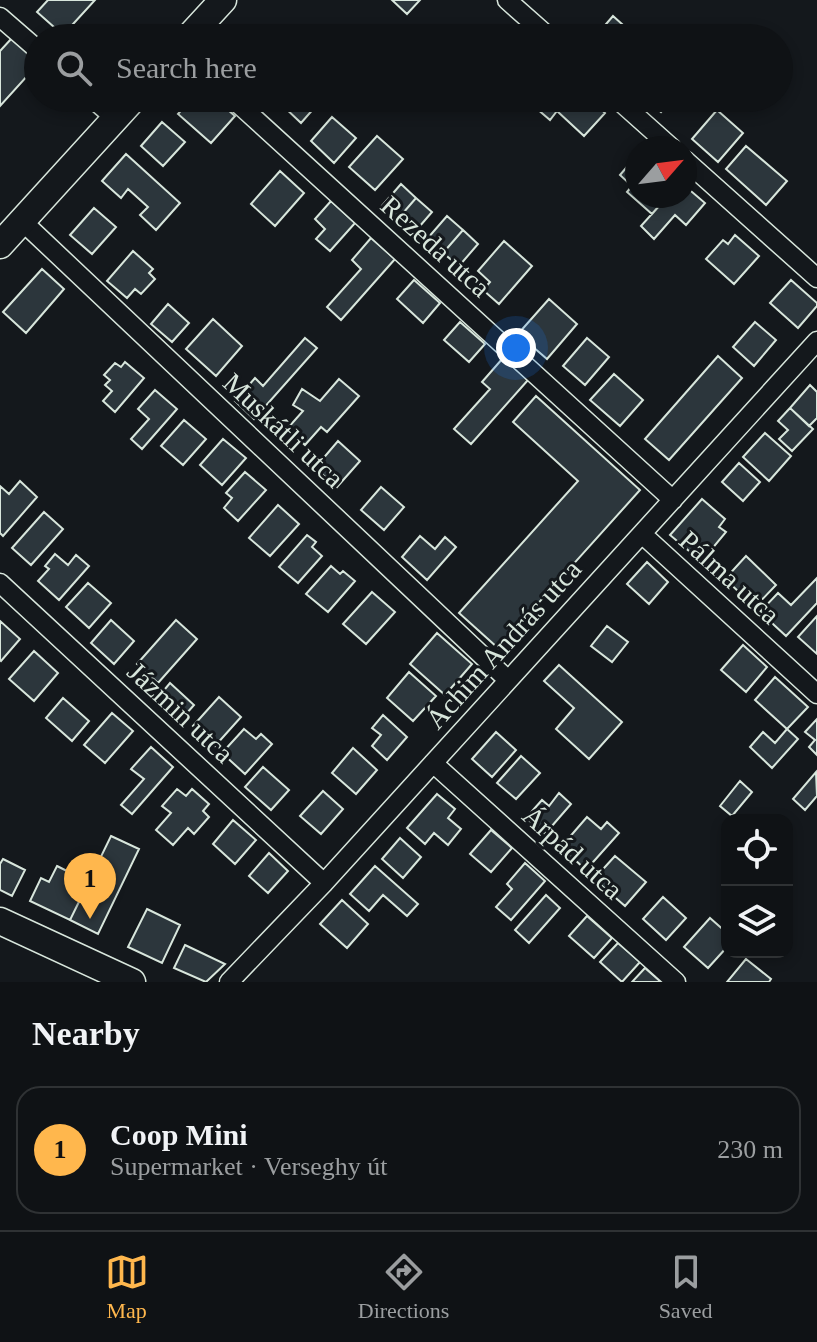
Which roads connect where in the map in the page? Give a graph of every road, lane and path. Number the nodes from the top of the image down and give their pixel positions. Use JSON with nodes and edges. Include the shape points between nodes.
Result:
{"nodes":[{"id":1,"x":223,"y":0,"type":"edge"},
{"id":2,"x":507,"y":0,"type":"edge"},
{"id":3,"x":0,"y":17,"type":"edge"},
{"id":4,"x":201,"y":24,"type":"edge"},
{"id":5,"x":534,"y":24,"type":"edge"},
{"id":6,"x":24,"y":38,"type":"edge"},
{"id":7,"x":108,"y":112,"type":"edge"},
{"id":8,"x":121,"y":112,"type":"edge"},
{"id":9,"x":247,"y":112,"type":"edge"},
{"id":10,"x":632,"y":112,"type":"edge"},
{"id":11,"x":115,"y":118,"type":"junction"},
{"id":12,"x":659,"y":136,"type":"edge"},
{"id":13,"x":697,"y":171,"type":"edge"},
{"id":14,"x":22,"y":221,"type":"junction"},
{"id":15,"x":0,"y":245,"type":"edge"},
{"id":16,"x":817,"y":278,"type":"edge"},
{"id":17,"x":817,"y":341,"type":"edge"},
{"id":18,"x":673,"y":500,"type":"junction"},
{"id":19,"x":642,"y":534,"type":"junction"},
{"id":20,"x":0,"y":583,"type":"edge"},
{"id":21,"x":508,"y":680,"type":"junction"},
{"id":22,"x":817,"y":694,"type":"edge"},
{"id":23,"x":433,"y":763,"type":"junction"},
{"id":24,"x":324,"y":883,"type":"junction"},
{"id":25,"x":0,"y":921,"type":"edge"},
{"id":26,"x":90,"y":974,"type":"edge"},
{"id":27,"x":132,"y":982,"type":"edge"},
{"id":28,"x":229,"y":982,"type":"edge"},
{"id":29,"x":676,"y":982,"type":"edge"}],
"edges":[{"from":1,"to":4,"type":"street"},
{"from":2,"to":5,"type":"street"},
{"from":3,"to":6,"type":"street"},
{"from":7,"to":11,"type":"street"},
{"from":8,"to":11,"type":"street"},
{"from":9,"to":18,"type":"street","name":"Rezeda utca"},
{"from":10,"to":12,"type":"street"},
{"from":11,"to":14,"type":"street"},
{"from":13,"to":16,"type":"street"},
{"from":14,"to":15,"type":"street"},
{"from":14,"to":21,"type":"street","name":"Muskátli utca"},
{"from":17,"to":18,"type":"street","name":"Áchim András utca"},
{"from":18,"to":19,"type":"street","name":"Áchim András utca"},
{"from":19,"to":21,"type":"street","name":"Áchim András utca"},
{"from":19,"to":22,"type":"street","name":"Pálma utca"},
{"from":20,"to":24,"type":"street","name":"Jázmin utca"},
{"from":21,"to":23,"type":"street","name":"Áchim András utca"},
{"from":23,"to":24,"type":"street","name":"Áchim András utca"},
{"from":23,"to":29,"type":"street","name":"Árpád utca"},
{"from":24,"to":28,"type":"street","name":"Áchim András utca"},
{"from":25,"to":26,"type":"street"},
{"from":26,"to":27,"type":"street"}]}
